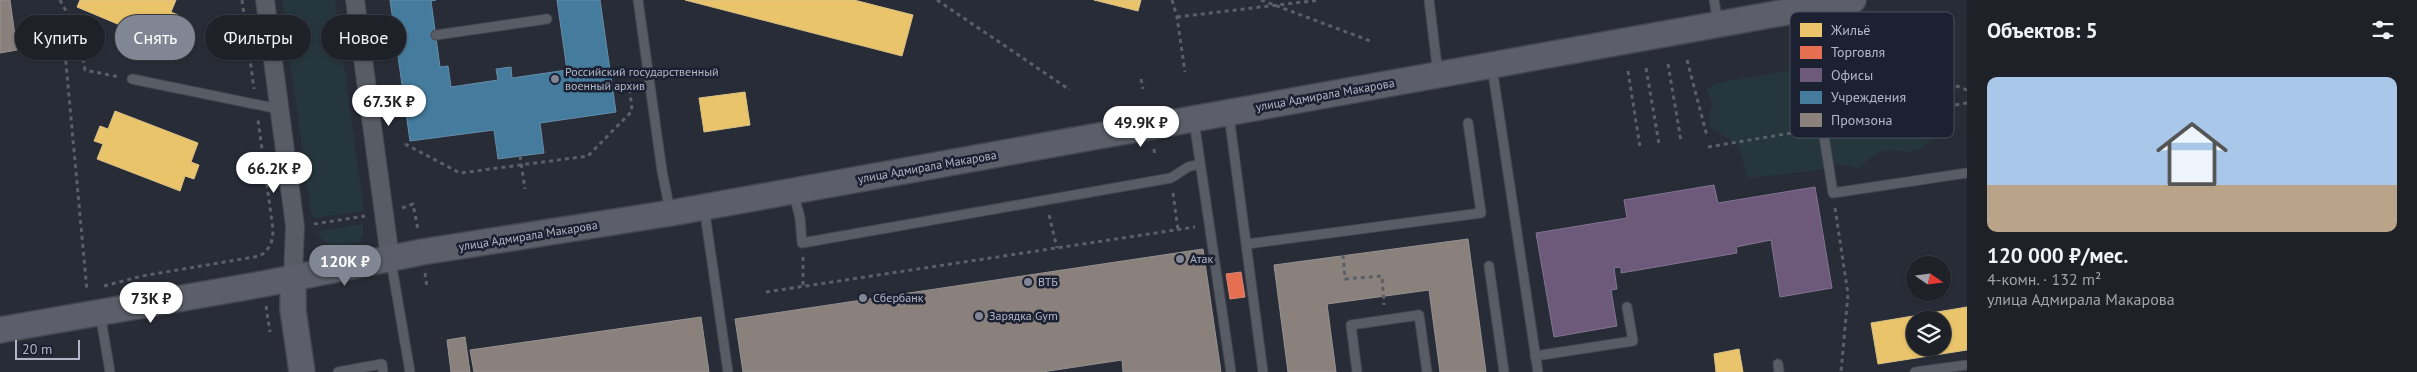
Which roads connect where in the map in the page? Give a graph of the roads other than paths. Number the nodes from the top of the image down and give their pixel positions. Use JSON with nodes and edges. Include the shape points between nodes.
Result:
{"nodes":[{"id":1,"x":265,"y":0,"type":"edge"},
{"id":2,"x":355,"y":0,"type":"edge"},
{"id":3,"x":638,"y":0,"type":"edge"},
{"id":4,"x":1429,"y":0,"type":"edge"},
{"id":5,"x":1853,"y":0,"type":"edge"},
{"id":6,"x":1803,"y":9,"type":"junction"},
{"id":7,"x":1716,"y":12,"type":"edge"},
{"id":8,"x":1803,"y":12,"type":"edge"},
{"id":9,"x":357,"y":15,"type":"edge"},
{"id":10,"x":547,"y":19,"type":"dead end"},
{"id":11,"x":436,"y":35,"type":"dead end"},
{"id":12,"x":363,"y":60,"type":"edge"},
{"id":13,"x":1492,"y":64,"type":"junction"},
{"id":14,"x":1438,"y":74,"type":"junction"},
{"id":15,"x":132,"y":79,"type":"road end"},
{"id":16,"x":279,"y":109,"type":"junction"},
{"id":17,"x":1229,"y":112,"type":"junction"},
{"id":18,"x":1194,"y":118,"type":"junction"},
{"id":19,"x":1468,"y":122,"type":"dead end"},
{"id":20,"x":1824,"y":138,"type":"edge"},
{"id":21,"x":1200,"y":164,"type":"junction"},
{"id":22,"x":1967,"y":173,"type":"edge"},
{"id":23,"x":793,"y":191,"type":"junction"},
{"id":24,"x":704,"y":207,"type":"junction"},
{"id":25,"x":670,"y":213,"type":"junction"},
{"id":26,"x":1246,"y":244,"type":"junction"},
{"id":27,"x":390,"y":258,"type":"junction"},
{"id":28,"x":1489,"y":266,"type":"dead end"},
{"id":29,"x":293,"y":277,"type":"junction"},
{"id":30,"x":1627,"y":307,"type":"dead end"},
{"id":31,"x":100,"y":312,"type":"junction"},
{"id":32,"x":0,"y":330,"type":"edge"},
{"id":33,"x":1536,"y":356,"type":"junction"},
{"id":34,"x":1967,"y":365,"type":"edge"},
{"id":35,"x":110,"y":372,"type":"edge"},
{"id":36,"x":302,"y":372,"type":"edge"},
{"id":37,"x":338,"y":372,"type":"edge"},
{"id":38,"x":383,"y":372,"type":"edge"},
{"id":39,"x":410,"y":372,"type":"edge"},
{"id":40,"x":728,"y":372,"type":"edge"},
{"id":41,"x":1231,"y":372,"type":"edge"},
{"id":42,"x":1263,"y":372,"type":"edge"},
{"id":43,"x":1357,"y":372,"type":"edge"},
{"id":44,"x":1427,"y":372,"type":"edge"},
{"id":45,"x":1504,"y":372,"type":"edge"},
{"id":46,"x":1538,"y":372,"type":"edge"},
{"id":47,"x":1915,"y":372,"type":"edge"}],
"edges":[{"from":1,"to":16,"type":"street"},
{"from":2,"to":9,"type":"street"},
{"from":3,"to":25,"type":"lane"},
{"from":4,"to":14,"type":"lane"},
{"from":5,"to":6,"type":"street","name":"улица Адмирала Макарова"},
{"from":6,"to":7,"type":"street","name":"улица Адмирала Макарова"},
{"from":6,"to":8,"type":"lane"},
{"from":7,"to":13,"type":"street","name":"улица Адмирала Макарова"},
{"from":10,"to":11,"type":"lane"},
{"from":12,"to":27,"type":"street"},
{"from":13,"to":14,"type":"street","name":"улица Адмирала Макарова"},
{"from":13,"to":33,"type":"lane"},
{"from":14,"to":17,"type":"street","name":"улица Адмирала Макарова"},
{"from":15,"to":16,"type":"lane"},
{"from":16,"to":29,"type":"street","via":[[295,226]]},
{"from":17,"to":18,"type":"street","name":"улица Адмирала Макарова"},
{"from":17,"to":26,"type":"lane"},
{"from":18,"to":21,"type":"lane"},
{"from":18,"to":23,"type":"street","name":"улица Адмирала Макарова"},
{"from":19,"to":26,"type":"lane","via":[[1481,213]]},
{"from":20,"to":22,"type":"lane","via":[[1833,193]]},
{"from":21,"to":23,"type":"lane","via":[[1188,167],[1171,178],[802,243]]},
{"from":21,"to":41,"type":"lane"},
{"from":23,"to":24,"type":"street","name":"улица Адмирала Макарова"},
{"from":24,"to":25,"type":"street","name":"улица Адмирала Макарова"},
{"from":24,"to":40,"type":"lane"},
{"from":25,"to":27,"type":"street","name":"улица Адмирала Макарова"},
{"from":26,"to":42,"type":"lane"},
{"from":27,"to":29,"type":"street","name":"улица Адмирала Макарова"},
{"from":27,"to":39,"type":"lane"},
{"from":28,"to":45,"type":"lane"},
{"from":29,"to":31,"type":"street","name":"улица Адмирала Макарова"},
{"from":29,"to":36,"type":"street","via":[[293,310]]},
{"from":30,"to":33,"type":"lane","via":[[1632,341]]},
{"from":31,"to":32,"type":"street","name":"улица Адмирала Макарова"},
{"from":31,"to":35,"type":"lane"},
{"from":33,"to":46,"type":"lane"},
{"from":34,"to":47,"type":"lane"},
{"from":37,"to":38,"type":"lane","via":[[382,364]]},
{"from":43,"to":44,"type":"lane","via":[[1351,325],[1419,315]]}]}
